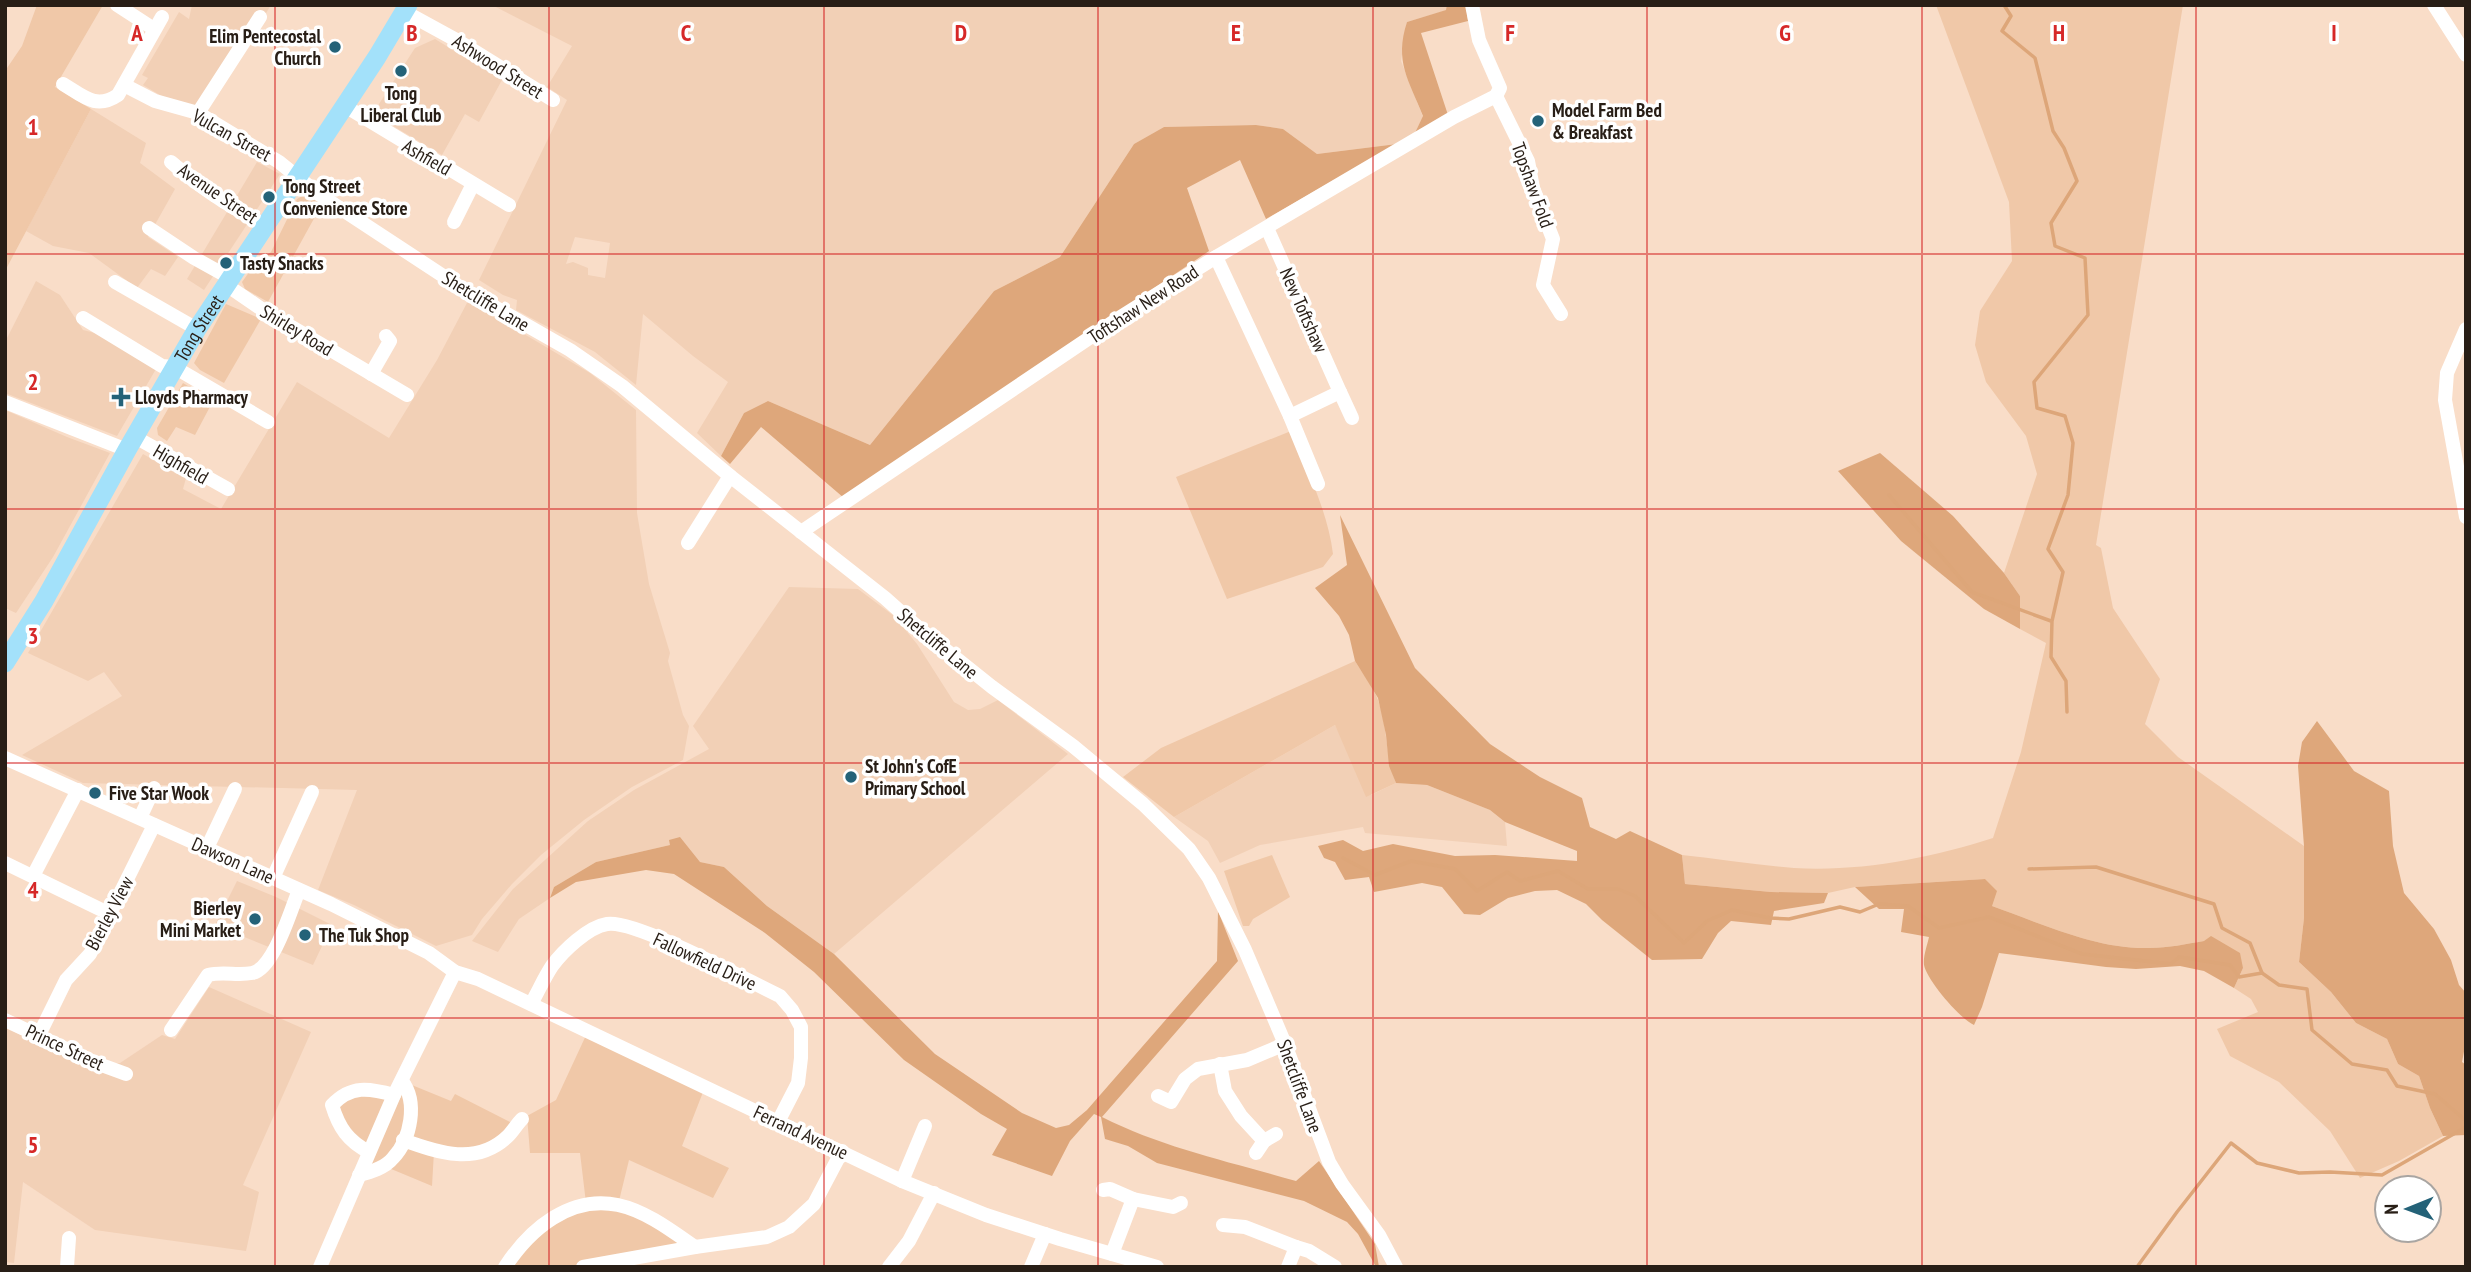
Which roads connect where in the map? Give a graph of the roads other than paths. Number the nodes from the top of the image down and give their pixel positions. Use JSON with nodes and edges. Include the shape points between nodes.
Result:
{"nodes":[{"id":1,"x":117,"y":5,"type":"edge"},
{"id":2,"x":1472,"y":5,"type":"edge"},
{"id":3,"x":2434,"y":5,"type":"edge"},
{"id":4,"x":407,"y":9,"type":"edge"},
{"id":5,"x":260,"y":17,"type":"dead end"},
{"id":6,"x":2466,"y":55,"type":"edge"},
{"id":7,"x":63,"y":84,"type":"dead end"},
{"id":8,"x":124,"y":85,"type":"junction"},
{"id":9,"x":1496,"y":96,"type":"junction"},
{"id":10,"x":553,"y":100,"type":"dead end"},
{"id":11,"x":345,"y":106,"type":"junction"},
{"id":12,"x":198,"y":113,"type":"junction"},
{"id":13,"x":171,"y":162,"type":"dead end"},
{"id":14,"x":298,"y":176,"type":"junction"},
{"id":15,"x":473,"y":184,"type":"junction"},
{"id":16,"x":509,"y":205,"type":"dead end"},
{"id":17,"x":453,"y":222,"type":"dead end"},
{"id":18,"x":265,"y":225,"type":"junction"},
{"id":19,"x":149,"y":228,"type":"dead end"},
{"id":20,"x":1267,"y":228,"type":"junction"},
{"id":21,"x":1216,"y":257,"type":"junction"},
{"id":22,"x":228,"y":281,"type":"junction"},
{"id":23,"x":115,"y":282,"type":"dead end"},
{"id":24,"x":1561,"y":314,"type":"dead end"},
{"id":25,"x":83,"y":318,"type":"dead end"},
{"id":26,"x":2466,"y":329,"type":"edge"},
{"id":27,"x":197,"y":330,"type":"junction"},
{"id":28,"x":386,"y":336,"type":"dead end"},
{"id":29,"x":174,"y":368,"type":"junction"},
{"id":30,"x":371,"y":374,"type":"junction"},
{"id":31,"x":1340,"y":391,"type":"junction"},
{"id":32,"x":407,"y":395,"type":"dead end"},
{"id":33,"x":5,"y":402,"type":"edge"},
{"id":34,"x":1290,"y":416,"type":"junction"},
{"id":35,"x":1352,"y":418,"type":"dead end"},
{"id":36,"x":268,"y":422,"type":"dead end"},
{"id":37,"x":131,"y":443,"type":"junction"},
{"id":38,"x":730,"y":476,"type":"junction"},
{"id":39,"x":1318,"y":484,"type":"dead end"},
{"id":40,"x":228,"y":489,"type":"dead end"},
{"id":41,"x":2466,"y":517,"type":"edge"},
{"id":42,"x":801,"y":532,"type":"junction"},
{"id":43,"x":688,"y":535,"type":"dead end"},
{"id":44,"x":5,"y":663,"type":"edge"},
{"id":45,"x":5,"y":758,"type":"edge"},
{"id":46,"x":154,"y":788,"type":"dead end"},
{"id":47,"x":234,"y":789,"type":"dead end"},
{"id":48,"x":78,"y":790,"type":"junction"},
{"id":49,"x":312,"y":792,"type":"dead end"},
{"id":50,"x":140,"y":818,"type":"junction"},
{"id":51,"x":154,"y":825,"type":"junction"},
{"id":52,"x":206,"y":848,"type":"junction"},
{"id":53,"x":5,"y":863,"type":"edge"},
{"id":54,"x":33,"y":876,"type":"junction"},
{"id":55,"x":273,"y":878,"type":"junction"},
{"id":56,"x":299,"y":890,"type":"junction"},
{"id":57,"x":110,"y":914,"type":"junction"},
{"id":58,"x":455,"y":972,"type":"junction"},
{"id":59,"x":531,"y":1004,"type":"junction"},
{"id":60,"x":5,"y":1020,"type":"edge"},
{"id":61,"x":171,"y":1030,"type":"dead end"},
{"id":62,"x":39,"y":1035,"type":"junction"},
{"id":63,"x":1285,"y":1044,"type":"junction"},
{"id":64,"x":1220,"y":1063,"type":"junction"},
{"id":65,"x":126,"y":1074,"type":"dead end"},
{"id":66,"x":402,"y":1081,"type":"junction"},
{"id":67,"x":394,"y":1095,"type":"junction"},
{"id":68,"x":1158,"y":1096,"type":"dead end"},
{"id":69,"x":522,"y":1119,"type":"dead end"},
{"id":70,"x":778,"y":1122,"type":"junction"},
{"id":71,"x":925,"y":1126,"type":"dead end"},
{"id":72,"x":404,"y":1140,"type":"junction"},
{"id":73,"x":1265,"y":1143,"type":"dead end"},
{"id":74,"x":842,"y":1151,"type":"junction"},
{"id":75,"x":369,"y":1152,"type":"junction"},
{"id":76,"x":359,"y":1175,"type":"junction"},
{"id":77,"x":902,"y":1181,"type":"junction"},
{"id":78,"x":1107,"y":1187,"type":"dead end"},
{"id":79,"x":934,"y":1193,"type":"junction"},
{"id":80,"x":1133,"y":1199,"type":"junction"},
{"id":81,"x":1178,"y":1209,"type":"dead end"},
{"id":82,"x":1223,"y":1225,"type":"dead end"},
{"id":83,"x":1045,"y":1234,"type":"junction"},
{"id":84,"x":69,"y":1238,"type":"dead end"},
{"id":85,"x":695,"y":1247,"type":"junction"},
{"id":86,"x":1296,"y":1247,"type":"junction"},
{"id":87,"x":327,"y":1250,"type":"junction"},
{"id":88,"x":1112,"y":1254,"type":"junction"},
{"id":89,"x":590,"y":1266,"type":"edge"},
{"id":90,"x":67,"y":1267,"type":"edge"},
{"id":91,"x":320,"y":1267,"type":"edge"},
{"id":92,"x":336,"y":1267,"type":"edge"},
{"id":93,"x":505,"y":1267,"type":"edge"},
{"id":94,"x":889,"y":1267,"type":"edge"},
{"id":95,"x":1031,"y":1267,"type":"edge"},
{"id":96,"x":1157,"y":1267,"type":"edge"},
{"id":97,"x":1289,"y":1267,"type":"edge"},
{"id":98,"x":1335,"y":1267,"type":"edge"},
{"id":99,"x":1396,"y":1267,"type":"edge"}],
"edges":[{"from":1,"to":8,"type":"street","via":[[158,23]]},
{"from":2,"to":9,"type":"street","name":"Topshaw Fold","via":[[1479,40],[1500,88]]},
{"from":3,"to":6,"type":"street"},
{"from":4,"to":10,"type":"street","name":"Ashwood Street"},
{"from":4,"to":11,"type":"highway","name":"Tong Street"},
{"from":5,"to":12,"type":"street"},
{"from":7,"to":8,"type":"street","via":[[93,102],[108,102]]},
{"from":8,"to":12,"type":"street","name":"Vulcan Street","via":[[155,102]]},
{"from":9,"to":20,"type":"street","name":"Toftshaw New Road"},
{"from":9,"to":24,"type":"street","name":"Topshaw Fold","via":[[1528,161],[1553,239],[1543,285]]},
{"from":11,"to":14,"type":"highway","name":"Tong Street"},
{"from":11,"to":15,"type":"street","name":"Ashfield"},
{"from":12,"to":14,"type":"street","name":"Vulcan Street"},
{"from":13,"to":18,"type":"street","name":"Avenue Street"},
{"from":14,"to":18,"type":"highway","name":"Tong Street"},
{"from":14,"to":38,"type":"street","name":"Shetcliffe Lane","via":[[463,289],[570,350]]},
{"from":15,"to":16,"type":"street","name":"Ashfield"},
{"from":15,"to":17,"type":"street"},
{"from":18,"to":22,"type":"highway","name":"Tong Street"},
{"from":19,"to":22,"type":"street","name":"Shirley Road"},
{"from":20,"to":21,"type":"street","name":"Toftshaw New Road"},
{"from":20,"to":31,"type":"street","name":"New Toftshaw"},
{"from":21,"to":34,"type":"street"},
{"from":21,"to":42,"type":"street","name":"Toftshaw New Road"},
{"from":22,"to":27,"type":"highway","name":"Tong Street"},
{"from":22,"to":30,"type":"street","name":"Shirley Road","via":[[263,310]]},
{"from":23,"to":27,"type":"street"},
{"from":25,"to":29,"type":"street","via":[[162,366]]},
{"from":26,"to":41,"type":"street","via":[[2447,373],[2445,400]]},
{"from":27,"to":29,"type":"highway","name":"Tong Street"},
{"from":28,"to":30,"type":"street","via":[[390,341]]},
{"from":29,"to":36,"type":"street"},
{"from":29,"to":37,"type":"highway","name":"Tong Street"},
{"from":30,"to":32,"type":"street","name":"Shirley Road"},
{"from":31,"to":34,"type":"street"},
{"from":31,"to":35,"type":"street","name":"New Toftshaw"},
{"from":33,"to":37,"type":"street","name":"Highfield"},
{"from":34,"to":39,"type":"street"},
{"from":37,"to":40,"type":"street","name":"Highfield"},
{"from":37,"to":44,"type":"highway","name":"Tong Street"},
{"from":38,"to":42,"type":"street","name":"Shetcliffe Lane"},
{"from":38,"to":43,"type":"street"},
{"from":42,"to":63,"type":"street","name":"Shetcliffe Lane","via":[[992,687],[1073,746],[1189,849],[1245,950]]},
{"from":45,"to":48,"type":"street","name":"Dawson Lane"},
{"from":46,"to":50,"type":"street"},
{"from":47,"to":52,"type":"street"},
{"from":48,"to":50,"type":"street","name":"Dawson Lane"},
{"from":48,"to":54,"type":"street"},
{"from":49,"to":55,"type":"street"},
{"from":50,"to":51,"type":"street","name":"Dawson Lane"},
{"from":51,"to":52,"type":"street","name":"Dawson Lane"},
{"from":51,"to":57,"type":"street","name":"Bierley View"},
{"from":52,"to":55,"type":"street","name":"Dawson Lane"},
{"from":53,"to":54,"type":"street"},
{"from":54,"to":57,"type":"street"},
{"from":55,"to":56,"type":"street","name":"Dawson Lane"},
{"from":56,"to":58,"type":"street","name":"Dawson Lane","via":[[429,953]]},
{"from":56,"to":61,"type":"street","via":[[270,959],[251,973],[208,975]]},
{"from":57,"to":62,"type":"street","name":"Bierley View","via":[[90,954],[66,980]]},
{"from":58,"to":59,"type":"street","name":"Ferrand Avenue"},
{"from":58,"to":66,"type":"street"},
{"from":59,"to":70,"type":"street","name":"Ferrand Avenue"},
{"from":59,"to":70,"type":"street","name":"Fallowfield Drive","via":[[553,965],[595,928],[618,923],[663,939],[780,996],[792,1010],[801,1027],[802,1058],[798,1083]]},
{"from":60,"to":62,"type":"street","name":"Prince Street"},
{"from":62,"to":65,"type":"street","name":"Prince Street"},
{"from":63,"to":64,"type":"street","via":[[1247,1060]]},
{"from":63,"to":99,"type":"street","name":"Shetcliffe Lane","via":[[1329,1162]]},
{"from":64,"to":68,"type":"street","via":[[1198,1069],[1185,1079],[1171,1102]]},
{"from":64,"to":73,"type":"street","via":[[1225,1091]]},
{"from":66,"to":67,"type":"street"},
{"from":66,"to":72,"type":"street","via":[[412,1105]]},
{"from":67,"to":75,"type":"street"},
{"from":67,"to":75,"type":"street","via":[[360,1089],[342,1094],[332,1105],[343,1132]]},
{"from":69,"to":72,"type":"street","via":[[508,1136],[484,1151],[460,1156]]},
{"from":70,"to":74,"type":"street","name":"Ferrand Avenue"},
{"from":71,"to":77,"type":"street"},
{"from":72,"to":76,"type":"street","via":[[383,1166]]},
{"from":74,"to":77,"type":"street","name":"Ferrand Avenue"},
{"from":74,"to":85,"type":"street","via":[[814,1204],[789,1227],[766,1237]]},
{"from":75,"to":76,"type":"street"},
{"from":76,"to":87,"type":"street"},
{"from":77,"to":79,"type":"street","name":"Ferrand Avenue"},
{"from":78,"to":80,"type":"street"},
{"from":79,"to":83,"type":"street","name":"Ferrand Avenue"},
{"from":79,"to":94,"type":"street","via":[[909,1241]]},
{"from":80,"to":81,"type":"street"},
{"from":80,"to":88,"type":"street"},
{"from":82,"to":86,"type":"street","via":[[1246,1224]]},
{"from":83,"to":88,"type":"street","name":"Ferrand Avenue"},
{"from":83,"to":95,"type":"street"},
{"from":84,"to":90,"type":"street"},
{"from":85,"to":89,"type":"street"},
{"from":85,"to":93,"type":"street","via":[[659,1222],[618,1205],[586,1203],[547,1220],[518,1247]]},
{"from":86,"to":97,"type":"street"},
{"from":86,"to":98,"type":"street"},
{"from":87,"to":91,"type":"street"},
{"from":87,"to":92,"type":"street"},
{"from":88,"to":96,"type":"street","name":"Ferrand Avenue"}]}
